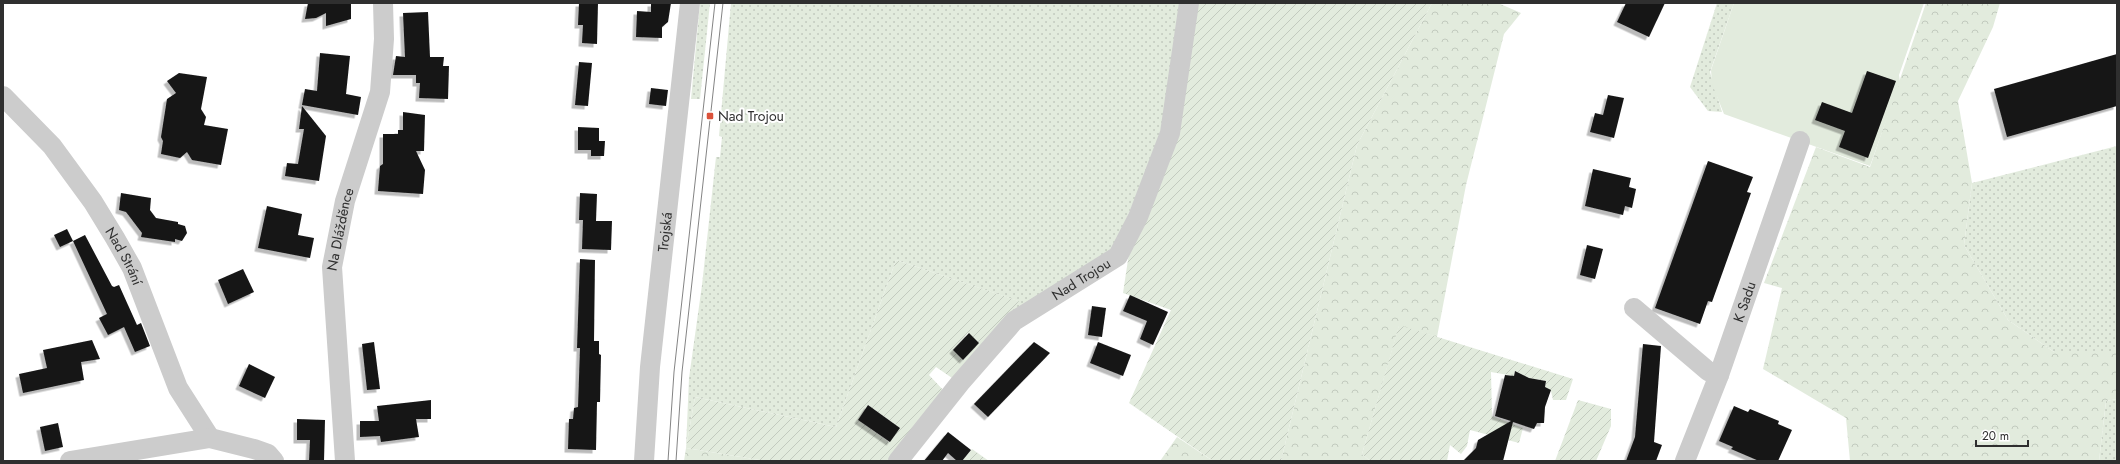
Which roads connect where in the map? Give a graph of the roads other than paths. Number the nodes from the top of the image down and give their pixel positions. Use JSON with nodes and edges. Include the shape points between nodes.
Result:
{"nodes":[{"id":1,"x":384,"y":3,"type":"edge"},
{"id":2,"x":690,"y":3,"type":"edge"},
{"id":3,"x":1190,"y":3,"type":"edge"},
{"id":4,"x":3,"y":96,"type":"edge"},
{"id":5,"x":1800,"y":141,"type":"dead end"},
{"id":6,"x":1634,"y":308,"type":"dead end"},
{"id":7,"x":1719,"y":375,"type":"junction"},
{"id":8,"x":210,"y":438,"type":"junction"},
{"id":9,"x":70,"y":461,"type":"edge"},
{"id":10,"x":274,"y":461,"type":"edge"},
{"id":11,"x":345,"y":461,"type":"edge"},
{"id":12,"x":644,"y":461,"type":"edge"},
{"id":13,"x":898,"y":461,"type":"edge"},
{"id":14,"x":1685,"y":461,"type":"edge"}],
"edges":[{"from":1,"to":11,"type":"street","name":"Na Dlážděnce","via":[[380,92],[345,201],[332,267]]},
{"from":2,"to":12,"type":"street","name":"Trojská","via":[[650,367]]},
{"from":3,"to":13,"type":"street","name":"Nad Trojou","via":[[1170,133],[1138,217],[1118,256],[1014,320]]},
{"from":4,"to":8,"type":"street","name":"Nad Strání","via":[[52,146],[93,202],[115,238],[132,268],[178,388]]},
{"from":5,"to":7,"type":"street","name":"K Sadu"},
{"from":6,"to":7,"type":"street","via":[[1708,370]]},
{"from":7,"to":14,"type":"street","name":"K Sadu"},
{"from":8,"to":9,"type":"street"},
{"from":8,"to":10,"type":"street","via":[[268,454]]}]}
